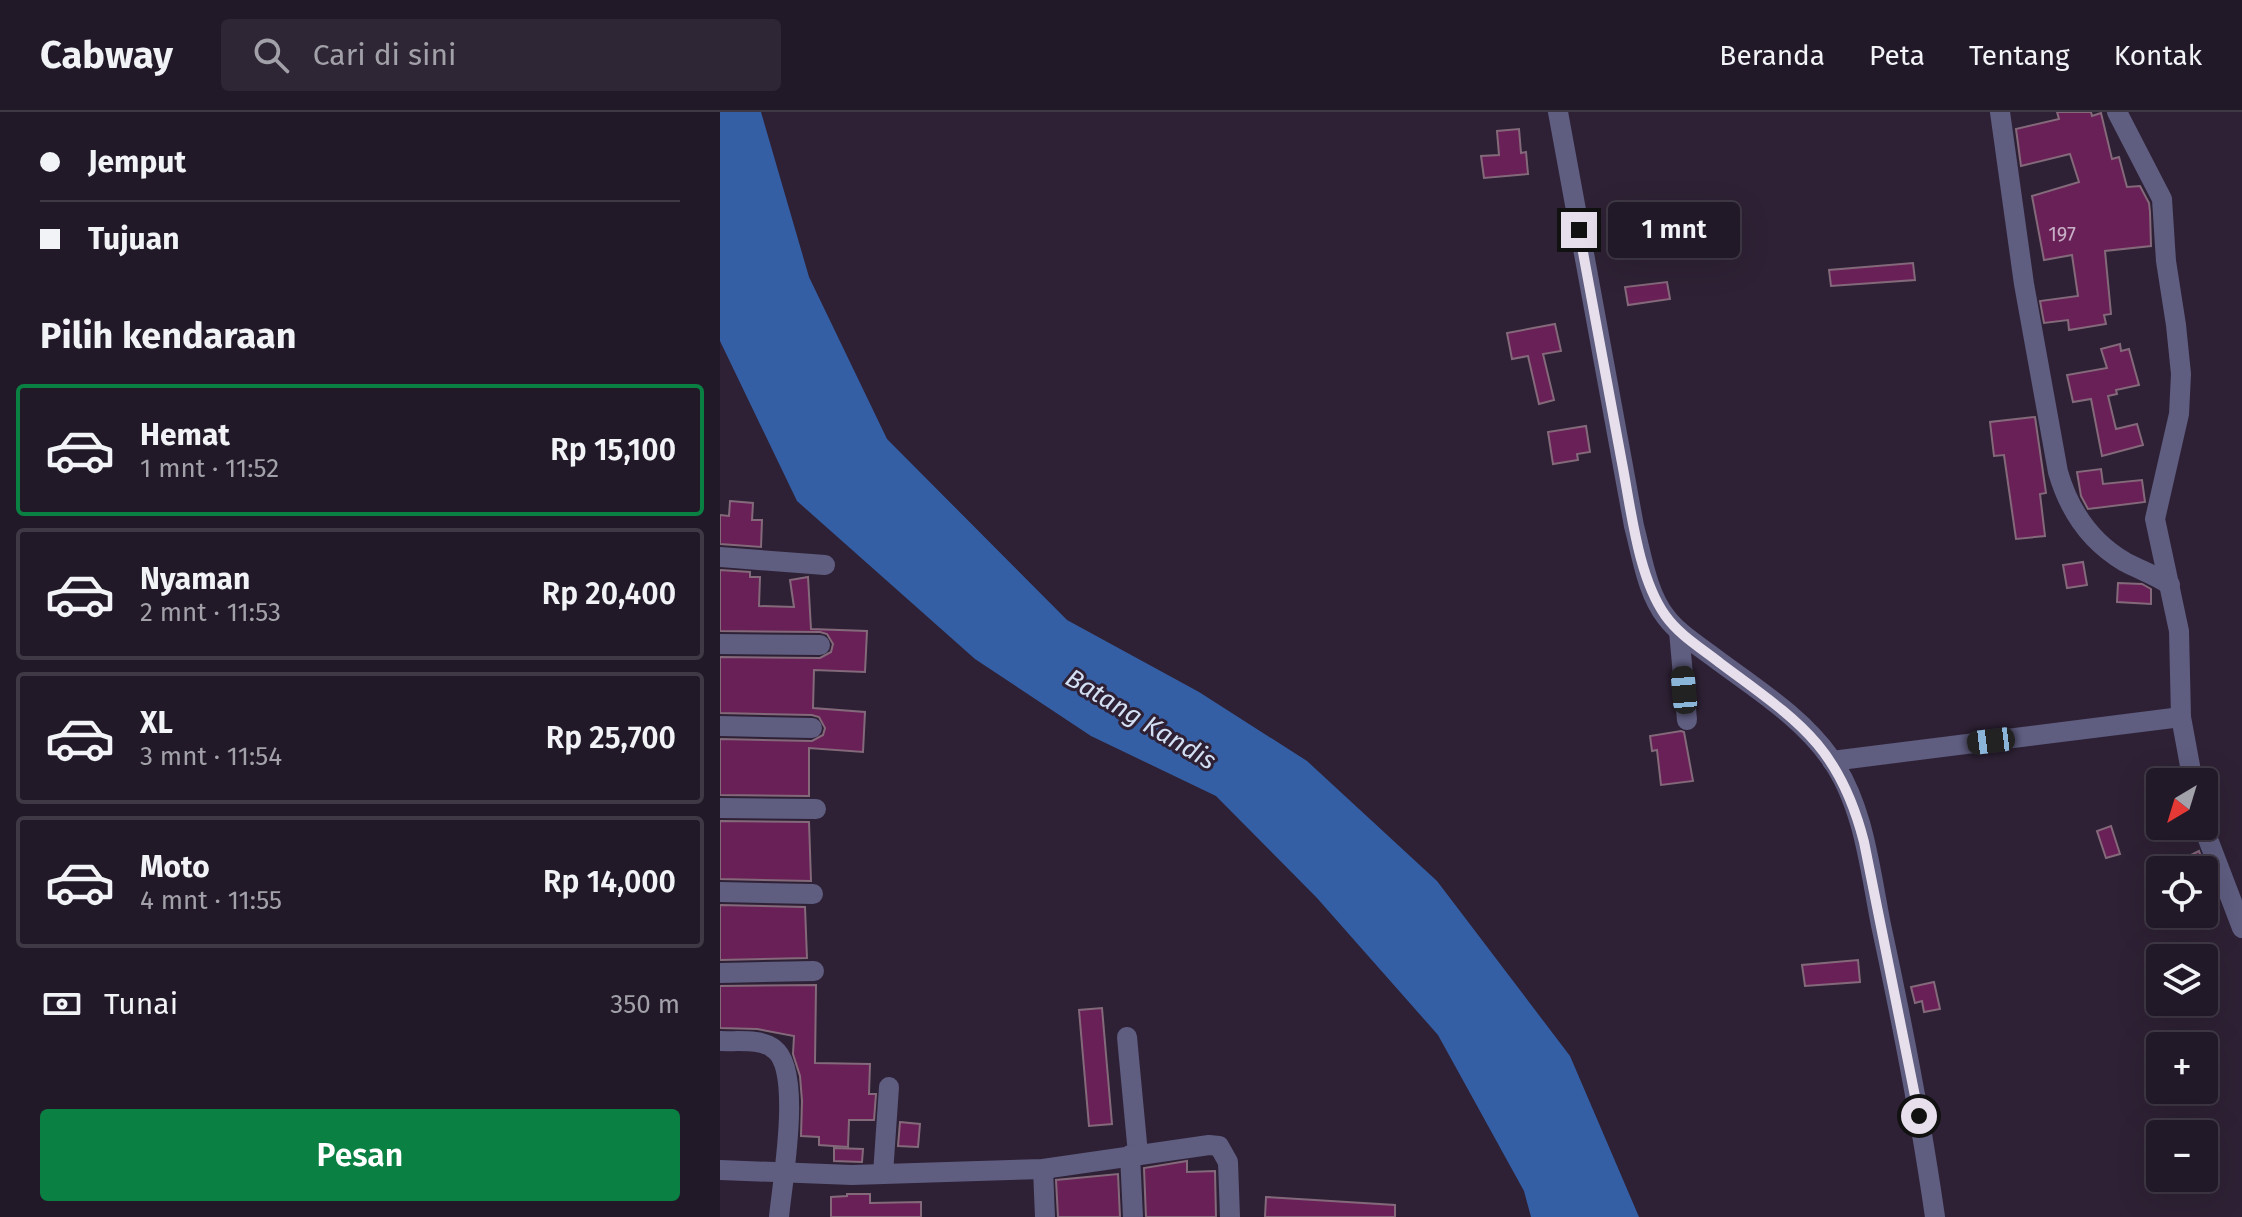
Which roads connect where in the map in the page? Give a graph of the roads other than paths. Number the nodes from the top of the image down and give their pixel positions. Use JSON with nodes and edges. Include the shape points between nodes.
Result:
{"nodes":[{"id":1,"x":1558,"y":112,"type":"edge"},
{"id":2,"x":2000,"y":112,"type":"edge"},
{"id":3,"x":2117,"y":112,"type":"edge"},
{"id":4,"x":720,"y":557,"type":"edge"},
{"id":5,"x":825,"y":565,"type":"dead end"},
{"id":6,"x":2170,"y":585,"type":"junction"},
{"id":7,"x":1679,"y":631,"type":"junction"},
{"id":8,"x":720,"y":644,"type":"edge"},
{"id":9,"x":820,"y":645,"type":"dead end"},
{"id":10,"x":2181,"y":717,"type":"junction"},
{"id":11,"x":1687,"y":720,"type":"dead end"},
{"id":12,"x":720,"y":726,"type":"edge"},
{"id":13,"x":812,"y":728,"type":"dead end"},
{"id":14,"x":1832,"y":761,"type":"junction"},
{"id":15,"x":2190,"y":768,"type":"edge"},
{"id":16,"x":720,"y":808,"type":"edge"},
{"id":17,"x":816,"y":809,"type":"dead end"},
{"id":18,"x":2208,"y":840,"type":"edge"},
{"id":19,"x":720,"y":892,"type":"edge"},
{"id":20,"x":813,"y":894,"type":"dead end"},
{"id":21,"x":2242,"y":928,"type":"edge"},
{"id":22,"x":814,"y":971,"type":"dead end"},
{"id":23,"x":720,"y":973,"type":"edge"},
{"id":24,"x":1127,"y":1037,"type":"dead end"},
{"id":25,"x":720,"y":1041,"type":"edge"},
{"id":26,"x":889,"y":1087,"type":"dead end"},
{"id":27,"x":1134,"y":1155,"type":"junction"},
{"id":28,"x":1043,"y":1169,"type":"junction"},
{"id":29,"x":720,"y":1170,"type":"edge"},
{"id":30,"x":782,"y":1174,"type":"junction"},
{"id":31,"x":883,"y":1174,"type":"junction"},
{"id":32,"x":779,"y":1217,"type":"edge"},
{"id":33,"x":1045,"y":1217,"type":"edge"},
{"id":34,"x":1133,"y":1217,"type":"edge"},
{"id":35,"x":1230,"y":1217,"type":"edge"},
{"id":36,"x":1935,"y":1217,"type":"edge"}],
"edges":[{"from":1,"to":7,"type":"street","via":[[1634,526],[1658,604]]},
{"from":2,"to":6,"type":"street","via":[[2024,284],[2066,498],[2077,519],[2109,550]]},
{"from":3,"to":6,"type":"street","via":[[2162,199],[2181,374],[2179,414],[2155,519]]},
{"from":4,"to":5,"type":"street"},
{"from":6,"to":10,"type":"street","via":[[2179,631]]},
{"from":7,"to":11,"type":"street"},
{"from":7,"to":14,"type":"street","via":[[1801,724]]},
{"from":8,"to":9,"type":"street"},
{"from":10,"to":14,"type":"street"},
{"from":10,"to":15,"type":"street"},
{"from":12,"to":13,"type":"street"},
{"from":14,"to":36,"type":"street","via":[[1854,804],[1864,842]]},
{"from":16,"to":17,"type":"street"},
{"from":18,"to":21,"type":"street"},
{"from":19,"to":20,"type":"street"},
{"from":22,"to":23,"type":"street"},
{"from":24,"to":27,"type":"street"},
{"from":25,"to":30,"type":"street","via":[[768,1045],[785,1060],[788,1108]]},
{"from":26,"to":31,"type":"street"},
{"from":27,"to":28,"type":"street"},
{"from":27,"to":34,"type":"street"},
{"from":27,"to":35,"type":"street","via":[[1219,1146],[1228,1162]]},
{"from":28,"to":31,"type":"street"},
{"from":28,"to":33,"type":"street"},
{"from":29,"to":30,"type":"street"},
{"from":30,"to":31,"type":"street"},
{"from":30,"to":32,"type":"street"}]}
